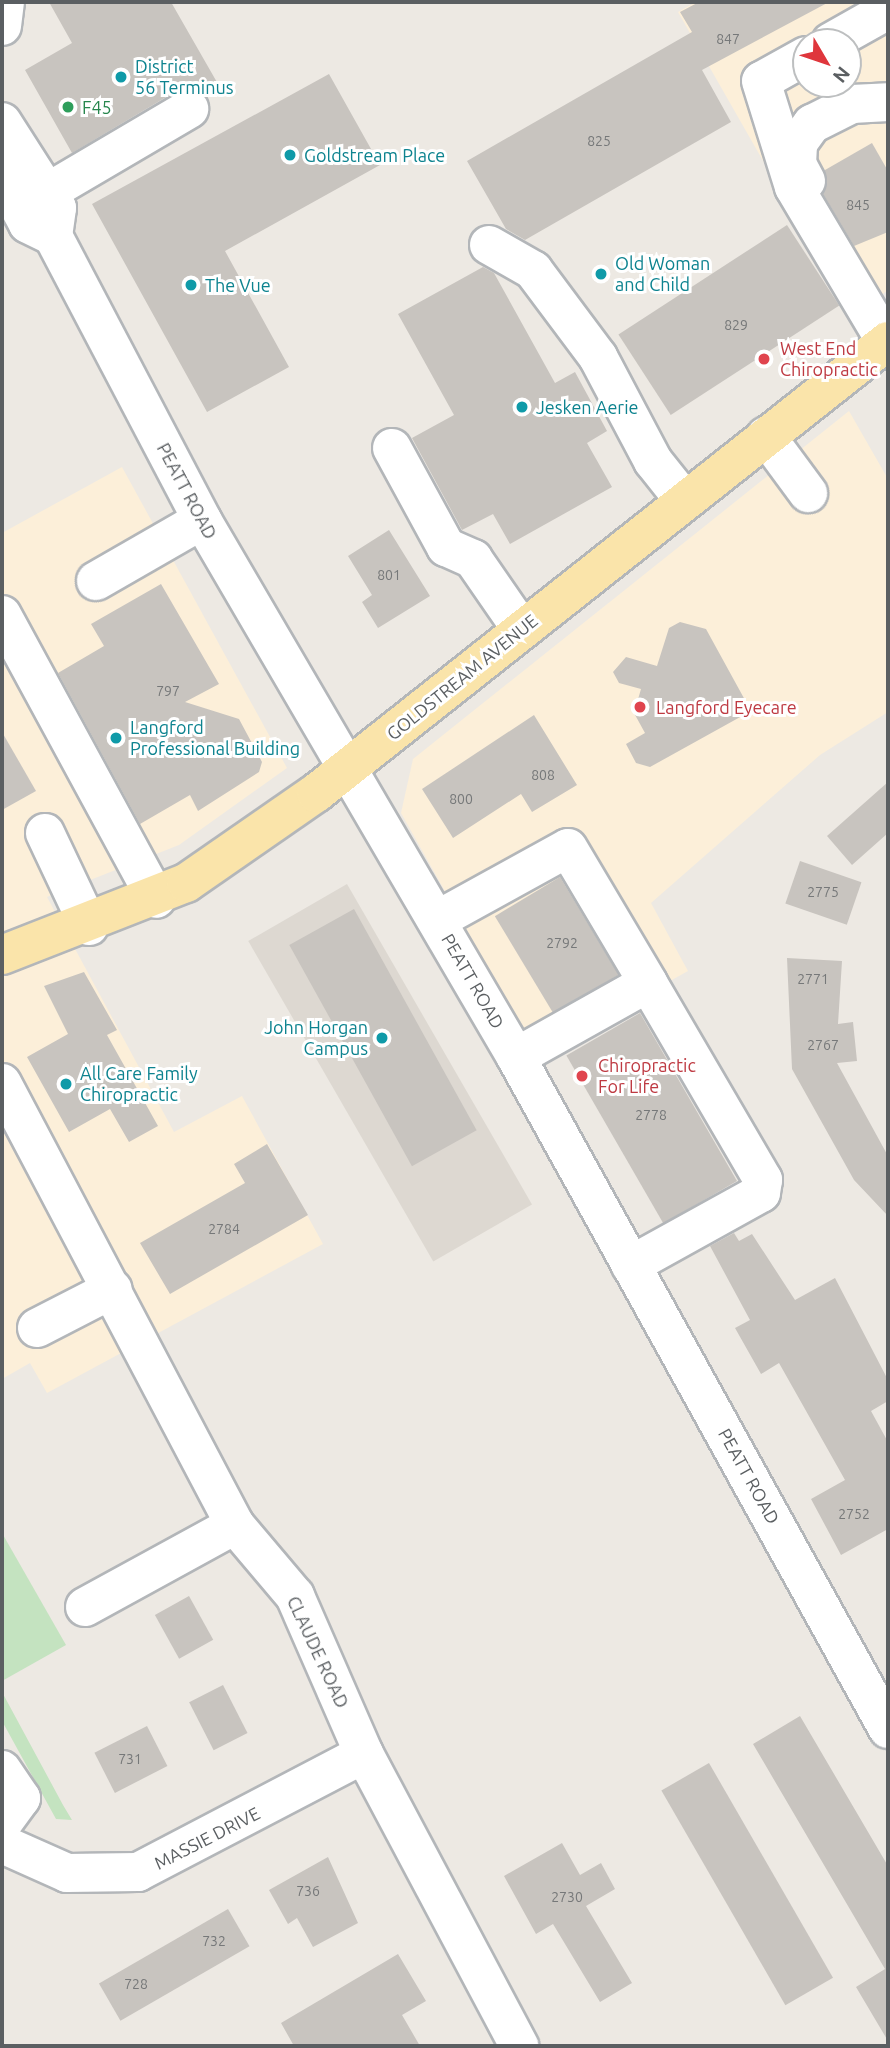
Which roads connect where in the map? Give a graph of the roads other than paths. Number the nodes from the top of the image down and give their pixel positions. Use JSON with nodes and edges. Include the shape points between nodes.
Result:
{"nodes":[{"id":1,"x":888,"y":10,"type":"edge"},
{"id":2,"x":856,"y":28,"type":"edge"},
{"id":3,"x":792,"y":64,"type":"edge"},
{"id":4,"x":888,"y":102,"type":"edge"},
{"id":5,"x":189,"y":109,"type":"dead end"},
{"id":6,"x":2,"y":122,"type":"edge"},
{"id":7,"x":2,"y":175,"type":"edge"},
{"id":8,"x":48,"y":192,"type":"junction"},
{"id":9,"x":53,"y":236,"type":"junction"},
{"id":10,"x":489,"y":245,"type":"dead end"},
{"id":11,"x":849,"y":284,"type":"junction"},
{"id":12,"x":887,"y":342,"type":"edge"},
{"id":13,"x":766,"y":436,"type":"junction"},
{"id":14,"x":391,"y":448,"type":"dead end"},
{"id":15,"x":808,"y":493,"type":"dead end"},
{"id":16,"x":684,"y":500,"type":"junction"},
{"id":17,"x":202,"y":520,"type":"junction"},
{"id":18,"x":96,"y":581,"type":"dead end"},
{"id":19,"x":2,"y":615,"type":"edge"},
{"id":20,"x":522,"y":630,"type":"junction"},
{"id":21,"x":349,"y":767,"type":"junction"},
{"id":22,"x":45,"y":833,"type":"dead end"},
{"id":23,"x":156,"y":898,"type":"junction"},
{"id":24,"x":437,"y":920,"type":"junction"},
{"id":25,"x":89,"y":926,"type":"junction"},
{"id":26,"x":2,"y":956,"type":"edge"},
{"id":27,"x":648,"y":983,"type":"junction"},
{"id":28,"x":516,"y":1056,"type":"junction"},
{"id":29,"x":2,"y":1083,"type":"edge"},
{"id":30,"x":12,"y":1121,"type":"edge"},
{"id":31,"x":631,"y":1265,"type":"junction"},
{"id":32,"x":113,"y":1289,"type":"junction"},
{"id":33,"x":37,"y":1328,"type":"dead end"},
{"id":34,"x":235,"y":1525,"type":"junction"},
{"id":35,"x":85,"y":1607,"type":"dead end"},
{"id":36,"x":888,"y":1729,"type":"edge"},
{"id":37,"x":364,"y":1754,"type":"junction"},
{"id":38,"x":2,"y":1770,"type":"edge"},
{"id":39,"x":2,"y":1824,"type":"edge"},
{"id":40,"x":2,"y":1844,"type":"edge"},
{"id":41,"x":519,"y":2046,"type":"edge"}],
"edges":[{"from":1,"to":2,"type":"street"},
{"from":3,"to":11,"type":"street","via":[[761,81],[794,187]]},
{"from":4,"to":11,"type":"street","via":[[852,103],[812,124],[798,143],[797,164],[847,248]]},
{"from":5,"to":8,"type":"street"},
{"from":6,"to":8,"type":"street","name":"PEATT ROAD"},
{"from":7,"to":9,"type":"street","name":"PEATT ROAD","via":[[28,224]]},
{"from":8,"to":9,"type":"street","name":"PEATT ROAD","via":[[57,208]]},
{"from":9,"to":17,"type":"street","name":"PEATT ROAD"},
{"from":10,"to":16,"type":"street","via":[[533,270],[598,357],[653,461]]},
{"from":11,"to":12,"type":"street"},
{"from":12,"to":13,"type":"main road","name":"GOLDSTREAM AVENUE"},
{"from":13,"to":15,"type":"street"},
{"from":13,"to":16,"type":"main road","name":"GOLDSTREAM AVENUE"},
{"from":14,"to":20,"type":"street","via":[[446,547],[473,559]]},
{"from":16,"to":20,"type":"main road","name":"GOLDSTREAM AVENUE"},
{"from":17,"to":18,"type":"street"},
{"from":17,"to":21,"type":"street","name":"PEATT ROAD"},
{"from":19,"to":23,"type":"street"},
{"from":20,"to":21,"type":"main road","name":"GOLDSTREAM AVENUE"},
{"from":21,"to":23,"type":"main road","name":"GOLDSTREAM AVENUE"},
{"from":21,"to":24,"type":"street","name":"PEATT ROAD"},
{"from":22,"to":25,"type":"street"},
{"from":23,"to":25,"type":"main road","name":"GOLDSTREAM AVENUE"},
{"from":24,"to":27,"type":"street","via":[[568,848]]},
{"from":24,"to":28,"type":"street","name":"PEATT ROAD"},
{"from":25,"to":26,"type":"main road","name":"GOLDSTREAM AVENUE"},
{"from":27,"to":28,"type":"street"},
{"from":27,"to":31,"type":"street","via":[[764,1180],[761,1193]]},
{"from":28,"to":31,"type":"street","name":"PEATT ROAD"},
{"from":29,"to":30,"type":"street","name":"CLAUDE ROAD"},
{"from":30,"to":32,"type":"street","name":"CLAUDE ROAD"},
{"from":31,"to":36,"type":"street","name":"PEATT ROAD"},
{"from":32,"to":33,"type":"street"},
{"from":32,"to":34,"type":"street","name":"CLAUDE ROAD","via":[[130,1334]]},
{"from":34,"to":35,"type":"street"},
{"from":34,"to":37,"type":"street","name":"CLAUDE ROAD","via":[[295,1596]]},
{"from":37,"to":40,"type":"street","name":"MASSIE DRIVE","via":[[138,1871],[67,1873]]},
{"from":37,"to":41,"type":"street","name":"CLAUDE ROAD"},
{"from":38,"to":39,"type":"street","via":[[21,1798]]}]}
